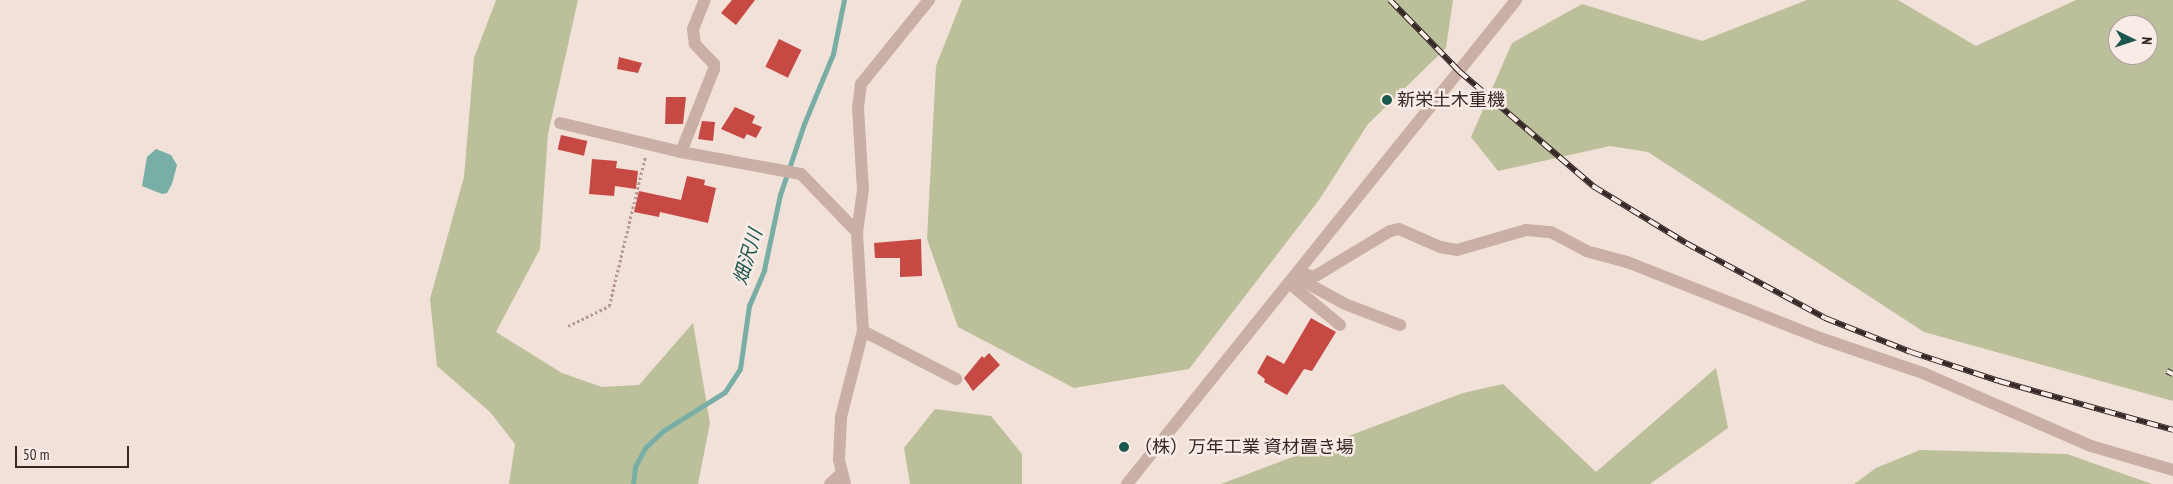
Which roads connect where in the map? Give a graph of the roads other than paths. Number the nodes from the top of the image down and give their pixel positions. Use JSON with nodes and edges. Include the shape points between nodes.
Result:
{"nodes":[{"id":1,"x":705,"y":0,"type":"edge"},
{"id":2,"x":929,"y":0,"type":"edge"},
{"id":3,"x":1516,"y":0,"type":"edge"},
{"id":4,"x":560,"y":123,"type":"dead end"},
{"id":5,"x":682,"y":152,"type":"junction"},
{"id":6,"x":857,"y":232,"type":"junction"},
{"id":7,"x":1294,"y":276,"type":"junction"},
{"id":8,"x":1340,"y":324,"type":"dead end"},
{"id":9,"x":1400,"y":325,"type":"dead end"},
{"id":10,"x":863,"y":331,"type":"junction"},
{"id":11,"x":956,"y":380,"type":"dead end"},
{"id":12,"x":2173,"y":470,"type":"edge"},
{"id":13,"x":844,"y":478,"type":"edge"},
{"id":14,"x":830,"y":484,"type":"edge"},
{"id":15,"x":1127,"y":484,"type":"edge"}],
"edges":[{"from":1,"to":5,"type":"street","via":[[693,29],[695,44],[714,64],[714,69]]},
{"from":2,"to":6,"type":"street","via":[[861,84],[858,108],[863,190]]},
{"from":3,"to":7,"type":"street"},
{"from":4,"to":5,"type":"street"},
{"from":5,"to":6,"type":"street","via":[[802,174]]},
{"from":6,"to":10,"type":"street"},
{"from":7,"to":8,"type":"street"},
{"from":7,"to":9,"type":"street","via":[[1345,304]]},
{"from":7,"to":12,"type":"street","via":[[1317,275],[1390,230],[1399,229],[1440,247],[1456,250],[1526,230],[1550,232],[1586,251],[1628,262],[1816,337],[1924,373],[2091,446]]},
{"from":7,"to":15,"type":"street"},
{"from":10,"to":11,"type":"street"},
{"from":10,"to":13,"type":"street","via":[[841,416],[839,460]]},
{"from":13,"to":14,"type":"street"}]}
